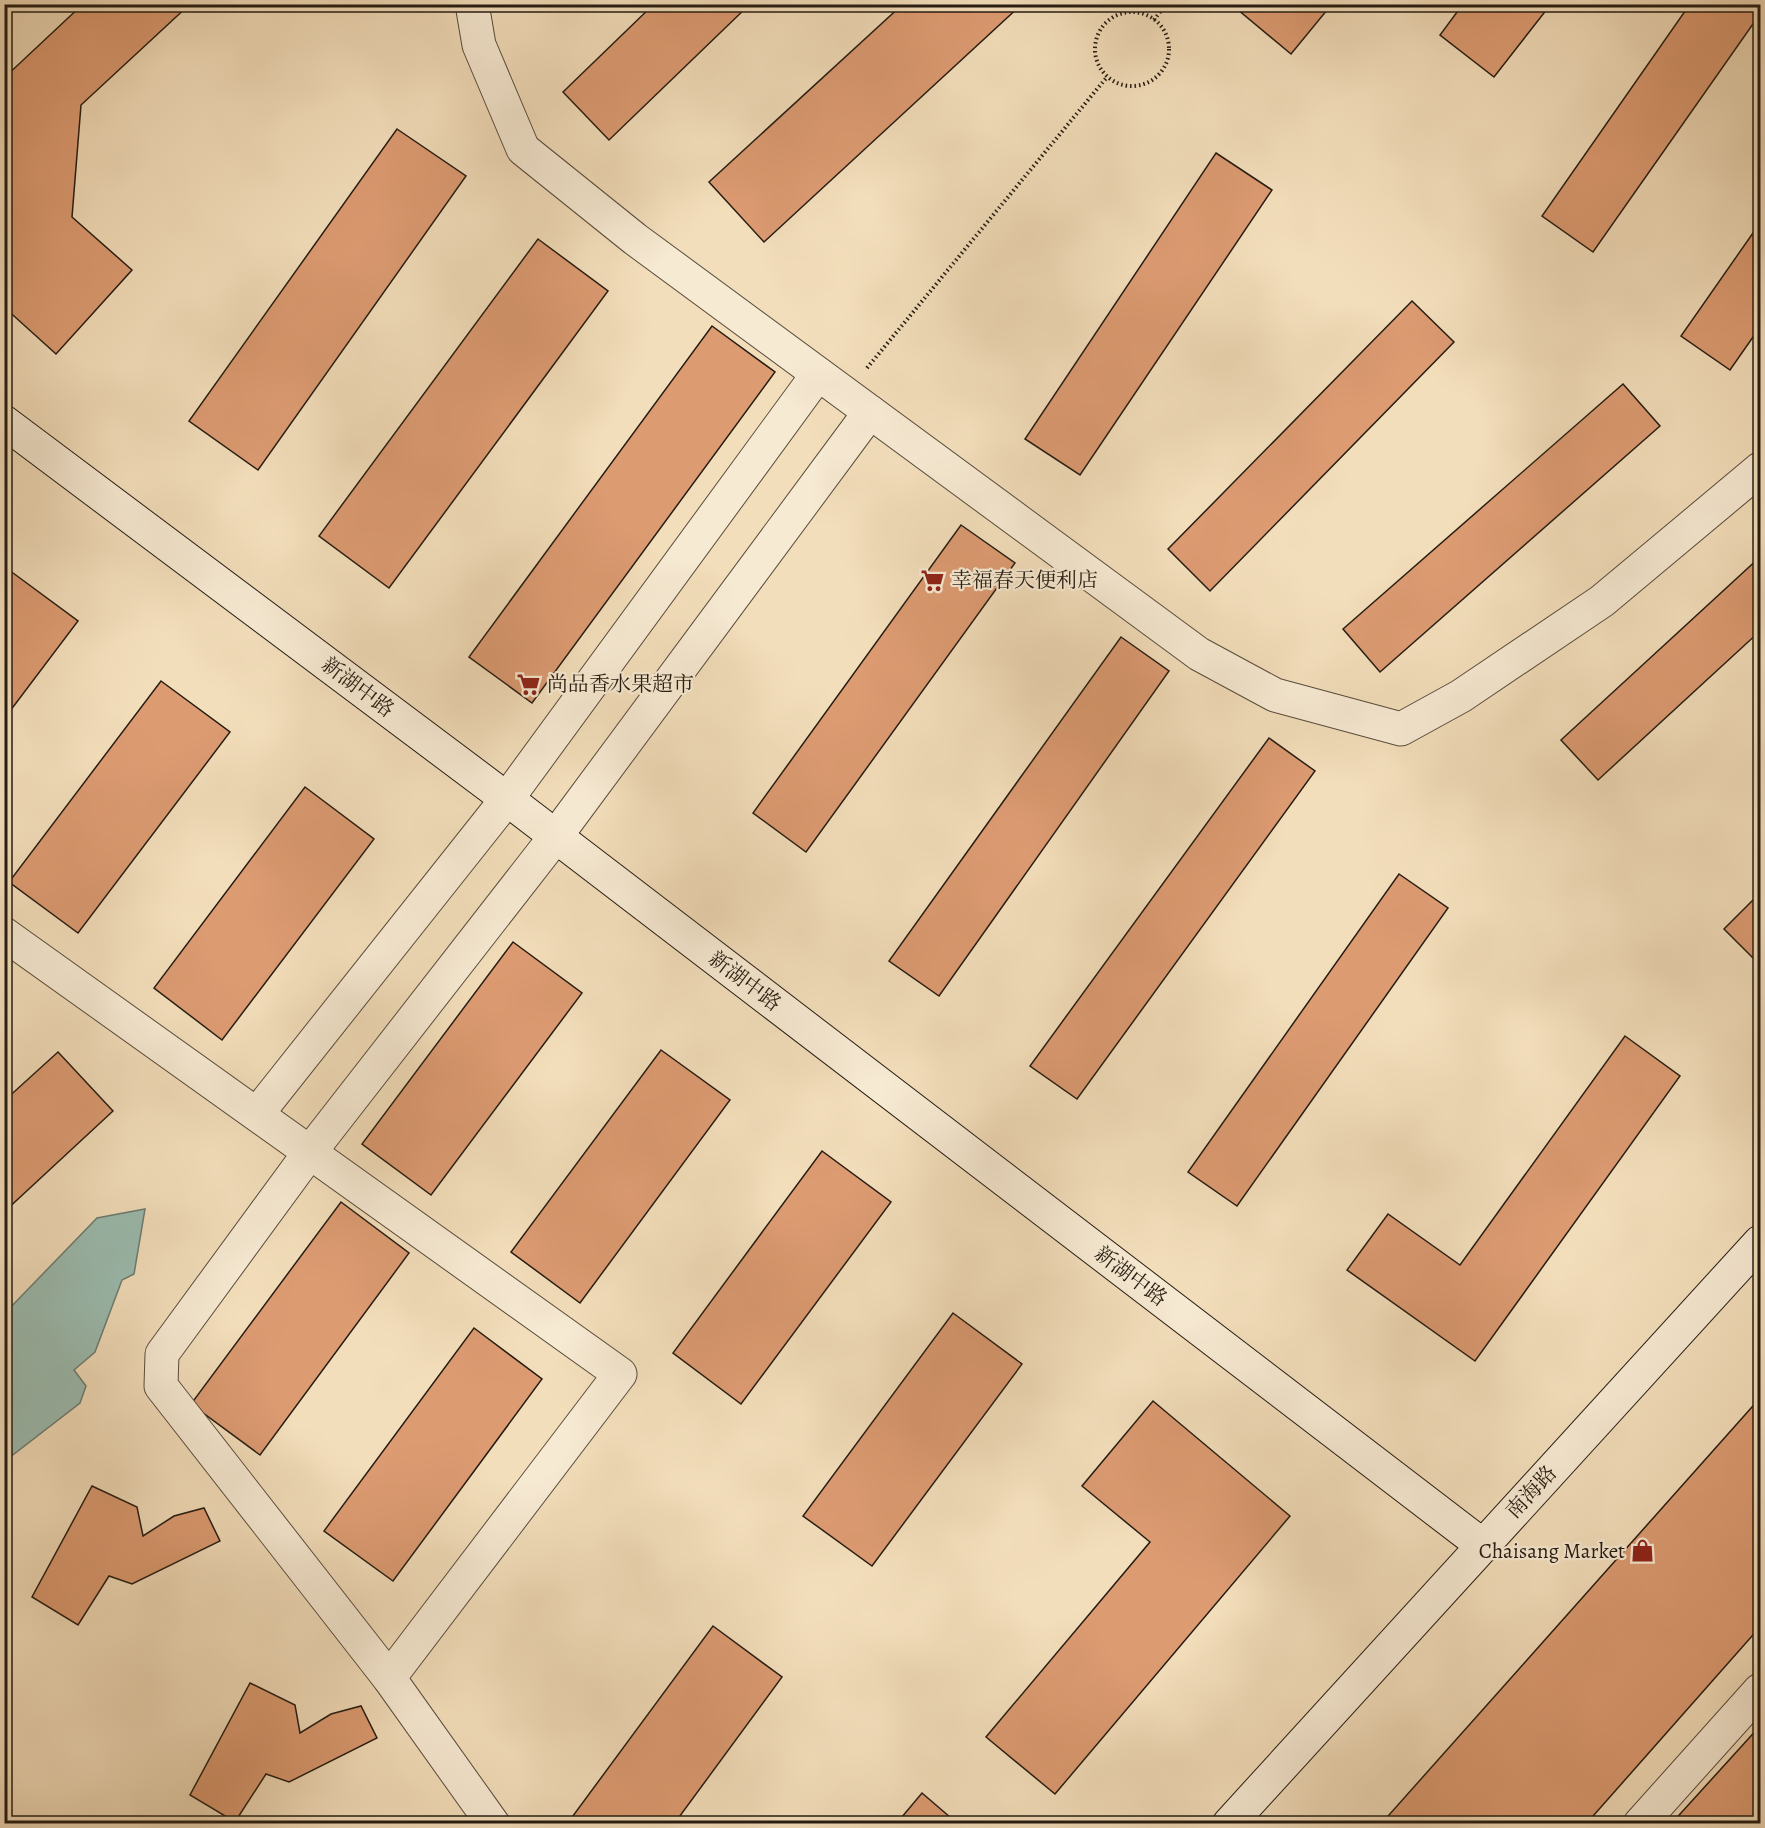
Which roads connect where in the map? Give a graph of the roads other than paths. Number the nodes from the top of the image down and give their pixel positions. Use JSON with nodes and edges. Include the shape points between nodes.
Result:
{"nodes":[{"id":1,"x":472,"y":4,"type":"edge"},
{"id":2,"x":818,"y":374,"type":"junction"},
{"id":3,"x":858,"y":403,"type":"junction"},
{"id":4,"x":4,"y":417,"type":"edge"},
{"id":5,"x":4,"y":422,"type":"edge"},
{"id":6,"x":1761,"y":468,"type":"edge"},
{"id":7,"x":511,"y":794,"type":"junction"},
{"id":8,"x":560,"y":832,"type":"junction"},
{"id":9,"x":4,"y":934,"type":"edge"},
{"id":10,"x":257,"y":1114,"type":"junction"},
{"id":11,"x":310,"y":1152,"type":"junction"},
{"id":12,"x":1761,"y":1242,"type":"edge"},
{"id":13,"x":1482,"y":1545,"type":"junction"},
{"id":14,"x":389,"y":1678,"type":"junction"},
{"id":15,"x":1761,"y":1690,"type":"edge"},
{"id":16,"x":1232,"y":1823,"type":"edge"},
{"id":17,"x":493,"y":1824,"type":"edge"},
{"id":18,"x":1640,"y":1824,"type":"edge"}],
"edges":[{"from":1,"to":2,"type":"street","via":[[479,45],[523,149],[635,239]]},
{"from":2,"to":3,"type":"street"},
{"from":2,"to":7,"type":"street"},
{"from":3,"to":6,"type":"street","via":[[1199,654],[1275,695],[1401,729],[1461,696],[1602,600]]},
{"from":3,"to":8,"type":"street"},
{"from":4,"to":7,"type":"street"},
{"from":5,"to":7,"type":"street","name":"新湖中路"},
{"from":7,"to":8,"type":"street","name":"新湖中路"},
{"from":7,"to":10,"type":"street"},
{"from":8,"to":11,"type":"street"},
{"from":8,"to":13,"type":"street","name":"新湖中路"},
{"from":9,"to":10,"type":"street"},
{"from":10,"to":11,"type":"street"},
{"from":11,"to":14,"type":"street","via":[[162,1354],[161,1386]]},
{"from":11,"to":14,"type":"street","via":[[620,1374]]},
{"from":12,"to":13,"type":"street","name":"南海路"},
{"from":13,"to":16,"type":"street","name":"南海路"},
{"from":14,"to":17,"type":"street"},
{"from":15,"to":18,"type":"street"}]}
